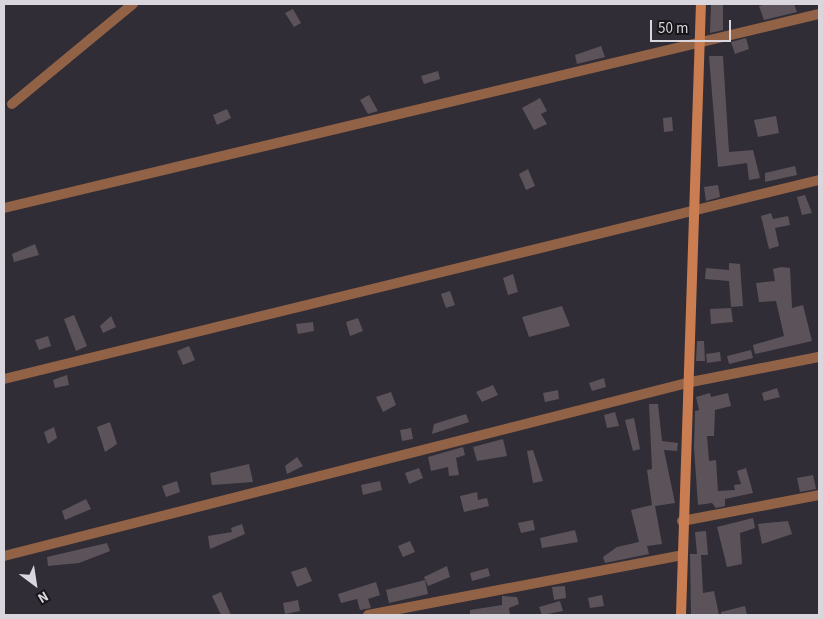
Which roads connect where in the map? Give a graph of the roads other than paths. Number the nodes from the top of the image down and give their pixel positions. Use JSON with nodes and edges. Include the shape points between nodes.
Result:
{"nodes":[{"id":1,"x":133,"y":4,"type":"edge"},
{"id":2,"x":701,"y":4,"type":"edge"},
{"id":3,"x":819,"y":14,"type":"edge"},
{"id":4,"x":700,"y":44,"type":"junction"},
{"id":5,"x":12,"y":104,"type":"dead end"},
{"id":6,"x":819,"y":180,"type":"edge"},
{"id":7,"x":4,"y":208,"type":"edge"},
{"id":8,"x":694,"y":208,"type":"junction"},
{"id":9,"x":819,"y":357,"type":"edge"},
{"id":10,"x":4,"y":379,"type":"edge"},
{"id":11,"x":691,"y":382,"type":"junction"},
{"id":12,"x":819,"y":495,"type":"edge"},
{"id":13,"x":682,"y":520,"type":"junction"},
{"id":14,"x":682,"y":555,"type":"junction"},
{"id":15,"x":4,"y":556,"type":"edge"},
{"id":16,"x":368,"y":615,"type":"edge"},
{"id":17,"x":681,"y":615,"type":"edge"}],
"edges":[{"from":1,"to":5,"type":"street"},
{"from":2,"to":4,"type":"street"},
{"from":3,"to":4,"type":"street"},
{"from":4,"to":7,"type":"street"},
{"from":4,"to":8,"type":"street"},
{"from":6,"to":8,"type":"street"},
{"from":8,"to":10,"type":"street"},
{"from":8,"to":11,"type":"street"},
{"from":9,"to":11,"type":"street"},
{"from":11,"to":13,"type":"street"},
{"from":11,"to":15,"type":"street"},
{"from":12,"to":13,"type":"street"},
{"from":13,"to":14,"type":"street"},
{"from":14,"to":16,"type":"street"},
{"from":14,"to":17,"type":"street"}]}
